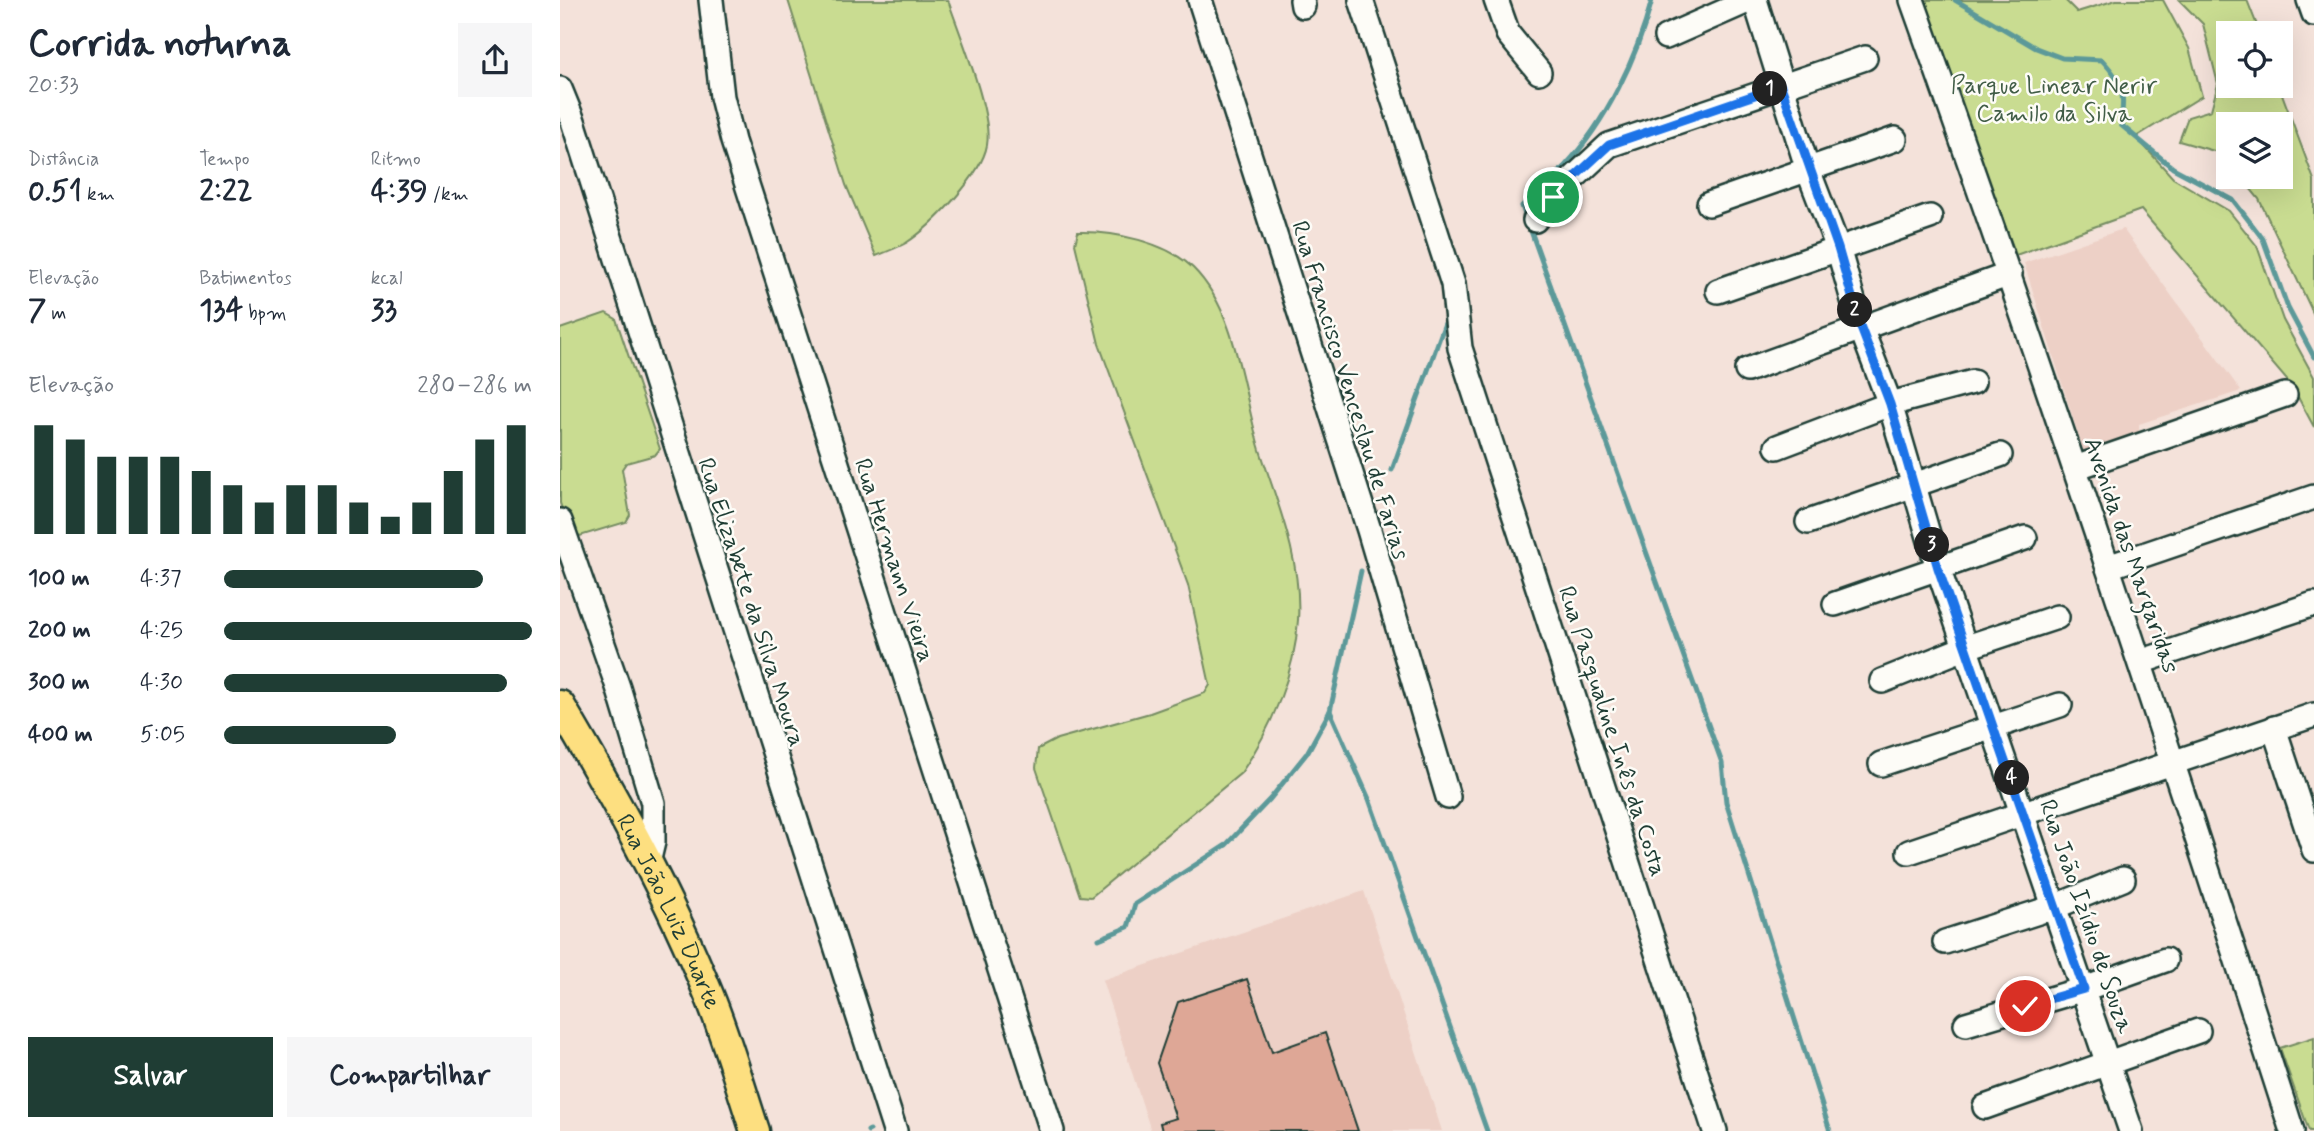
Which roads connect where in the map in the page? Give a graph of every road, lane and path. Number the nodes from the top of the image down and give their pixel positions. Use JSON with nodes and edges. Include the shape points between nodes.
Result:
{"nodes":[{"id":1,"x":711,"y":0,"type":"edge"},
{"id":2,"x":1200,"y":0,"type":"edge"},
{"id":3,"x":1361,"y":0,"type":"edge"},
{"id":4,"x":1496,"y":0,"type":"edge"},
{"id":5,"x":1752,"y":0,"type":"edge"},
{"id":6,"x":1912,"y":0,"type":"edge"},
{"id":7,"x":2309,"y":0,"type":"edge"},
{"id":8,"x":2314,"y":14,"type":"edge"},
{"id":9,"x":1668,"y":30,"type":"dead end"},
{"id":10,"x":1864,"y":58,"type":"dead end"},
{"id":11,"x":1539,"y":72,"type":"dead end"},
{"id":12,"x":1781,"y":86,"type":"junction"},
{"id":13,"x":560,"y":89,"type":"edge"},
{"id":14,"x":567,"y":123,"type":"edge"},
{"id":15,"x":1895,"y":139,"type":"dead end"},
{"id":16,"x":1808,"y":170,"type":"junction"},
{"id":17,"x":1709,"y":204,"type":"dead end"},
{"id":18,"x":1930,"y":217,"type":"dead end"},
{"id":19,"x":1535,"y":220,"type":"dead end"},
{"id":20,"x":1838,"y":248,"type":"junction"},
{"id":21,"x":2010,"y":274,"type":"junction"},
{"id":22,"x":1718,"y":291,"type":"dead end"},
{"id":23,"x":1861,"y":328,"type":"junction"},
{"id":24,"x":1747,"y":370,"type":"dead end"},
{"id":25,"x":1973,"y":382,"type":"dead end"},
{"id":26,"x":2285,"y":395,"type":"dead end"},
{"id":27,"x":1890,"y":404,"type":"junction"},
{"id":28,"x":1777,"y":447,"type":"dead end"},
{"id":29,"x":2000,"y":455,"type":"dead end"},
{"id":30,"x":2075,"y":467,"type":"junction"},
{"id":31,"x":1915,"y":487,"type":"junction"},
{"id":32,"x":2314,"y":497,"type":"edge"},
{"id":33,"x":560,"y":521,"type":"edge"},
{"id":34,"x":1808,"y":522,"type":"dead end"},
{"id":35,"x":2025,"y":538,"type":"dead end"},
{"id":36,"x":2108,"y":567,"type":"junction"},
{"id":37,"x":1938,"y":568,"type":"junction"},
{"id":38,"x":1835,"y":604,"type":"dead end"},
{"id":39,"x":2314,"y":604,"type":"edge"},
{"id":40,"x":2057,"y":617,"type":"dead end"},
{"id":41,"x":1967,"y":647,"type":"junction"},
{"id":42,"x":2140,"y":662,"type":"junction"},
{"id":43,"x":1882,"y":681,"type":"dead end"},
{"id":44,"x":560,"y":705,"type":"edge"},
{"id":45,"x":2060,"y":705,"type":"dead end"},
{"id":46,"x":2314,"y":715,"type":"edge"},
{"id":47,"x":1994,"y":728,"type":"junction"},
{"id":48,"x":2274,"y":729,"type":"junction"},
{"id":49,"x":2174,"y":763,"type":"junction"},
{"id":50,"x":1881,"y":764,"type":"dead end"},
{"id":51,"x":1448,"y":797,"type":"dead end"},
{"id":52,"x":2025,"y":814,"type":"junction"},
{"id":53,"x":2314,"y":850,"type":"edge"},
{"id":54,"x":1909,"y":852,"type":"dead end"},
{"id":55,"x":648,"y":863,"type":"junction"},
{"id":56,"x":2123,"y":879,"type":"dead end"},
{"id":57,"x":2054,"y":907,"type":"junction"},
{"id":58,"x":1945,"y":942,"type":"dead end"},
{"id":59,"x":2165,"y":960,"type":"dead end"},
{"id":60,"x":2084,"y":989,"type":"junction"},
{"id":61,"x":1966,"y":1024,"type":"dead end"},
{"id":62,"x":2198,"y":1031,"type":"dead end"},
{"id":63,"x":2109,"y":1063,"type":"junction"},
{"id":64,"x":1985,"y":1107,"type":"dead end"},
{"id":65,"x":755,"y":1131,"type":"edge"},
{"id":66,"x":895,"y":1131,"type":"edge"},
{"id":67,"x":1052,"y":1131,"type":"edge"},
{"id":68,"x":1716,"y":1131,"type":"edge"},
{"id":69,"x":2131,"y":1131,"type":"edge"},
{"id":70,"x":2292,"y":1131,"type":"edge"}],
"edges":[{"from":1,"to":67,"type":"street","name":"Rua Hermann Vieira","via":[[722,97],[733,141]]},
{"from":2,"to":51,"type":"street","name":"Rua Francisco Venceslau de Farias","via":[[1369,530]]},
{"from":3,"to":68,"type":"street","name":"Rua Pasqualine Inês da Costa","via":[[1452,284],[1460,348]]},
{"from":4,"to":11,"type":"street","via":[[1508,34]]},
{"from":5,"to":9,"type":"street"},
{"from":5,"to":12,"type":"street","name":"Rua João Izídio de Souza"},
{"from":6,"to":21,"type":"street","name":"Avenida das Margaridas"},
{"from":7,"to":8,"type":"street"},
{"from":10,"to":12,"type":"street"},
{"from":12,"to":16,"type":"street","name":"Rua João Izídio de Souza"},
{"from":12,"to":19,"type":"street","via":[[1609,145]]},
{"from":13,"to":14,"type":"street","name":"Rua Elizabete da Silva Moura"},
{"from":14,"to":66,"type":"street","name":"Rua Elizabete da Silva Moura"},
{"from":15,"to":16,"type":"street"},
{"from":16,"to":17,"type":"street"},
{"from":16,"to":20,"type":"street","name":"Rua João Izídio de Souza"},
{"from":18,"to":20,"type":"street"},
{"from":20,"to":22,"type":"street"},
{"from":20,"to":23,"type":"street","name":"Rua João Izídio de Souza"},
{"from":21,"to":23,"type":"street"},
{"from":21,"to":30,"type":"street","name":"Avenida das Margaridas"},
{"from":23,"to":24,"type":"street"},
{"from":23,"to":27,"type":"street","name":"Rua João Izídio de Souza"},
{"from":25,"to":27,"type":"street"},
{"from":26,"to":30,"type":"street"},
{"from":27,"to":28,"type":"street"},
{"from":27,"to":31,"type":"street","name":"Rua João Izídio de Souza"},
{"from":29,"to":31,"type":"street"},
{"from":30,"to":36,"type":"street","name":"Avenida das Margaridas"},
{"from":31,"to":34,"type":"street"},
{"from":31,"to":37,"type":"street","name":"Rua João Izídio de Souza"},
{"from":32,"to":36,"type":"street"},
{"from":33,"to":55,"type":"street","via":[[653,803]]},
{"from":35,"to":37,"type":"street"},
{"from":36,"to":42,"type":"street","name":"Avenida das Margaridas"},
{"from":37,"to":38,"type":"street"},
{"from":37,"to":41,"type":"street","name":"Rua João Izídio de Souza"},
{"from":39,"to":42,"type":"street"},
{"from":40,"to":41,"type":"street"},
{"from":41,"to":43,"type":"street"},
{"from":41,"to":47,"type":"street","name":"Rua João Izídio de Souza"},
{"from":42,"to":49,"type":"street","name":"Avenida das Margaridas"},
{"from":44,"to":55,"type":"main road","name":"Rua João Luiz Duarte"},
{"from":45,"to":47,"type":"street"},
{"from":46,"to":48,"type":"street"},
{"from":47,"to":50,"type":"street"},
{"from":47,"to":52,"type":"street","name":"Rua João Izídio de Souza"},
{"from":48,"to":49,"type":"street"},
{"from":48,"to":53,"type":"street"},
{"from":49,"to":52,"type":"street"},
{"from":49,"to":70,"type":"street","name":"Avenida das Margaridas"},
{"from":52,"to":54,"type":"street"},
{"from":52,"to":57,"type":"street","name":"Rua João Izídio de Souza"},
{"from":55,"to":65,"type":"main road","name":"Rua João Luiz Duarte","via":[[710,998]]},
{"from":56,"to":57,"type":"street"},
{"from":57,"to":58,"type":"street"},
{"from":57,"to":60,"type":"street","name":"Rua João Izídio de Souza"},
{"from":59,"to":60,"type":"street"},
{"from":60,"to":61,"type":"street"},
{"from":60,"to":63,"type":"street","name":"Rua João Izídio de Souza"},
{"from":62,"to":63,"type":"street"},
{"from":63,"to":64,"type":"street"},
{"from":63,"to":69,"type":"street","name":"Rua João Izídio de Souza"}]}
